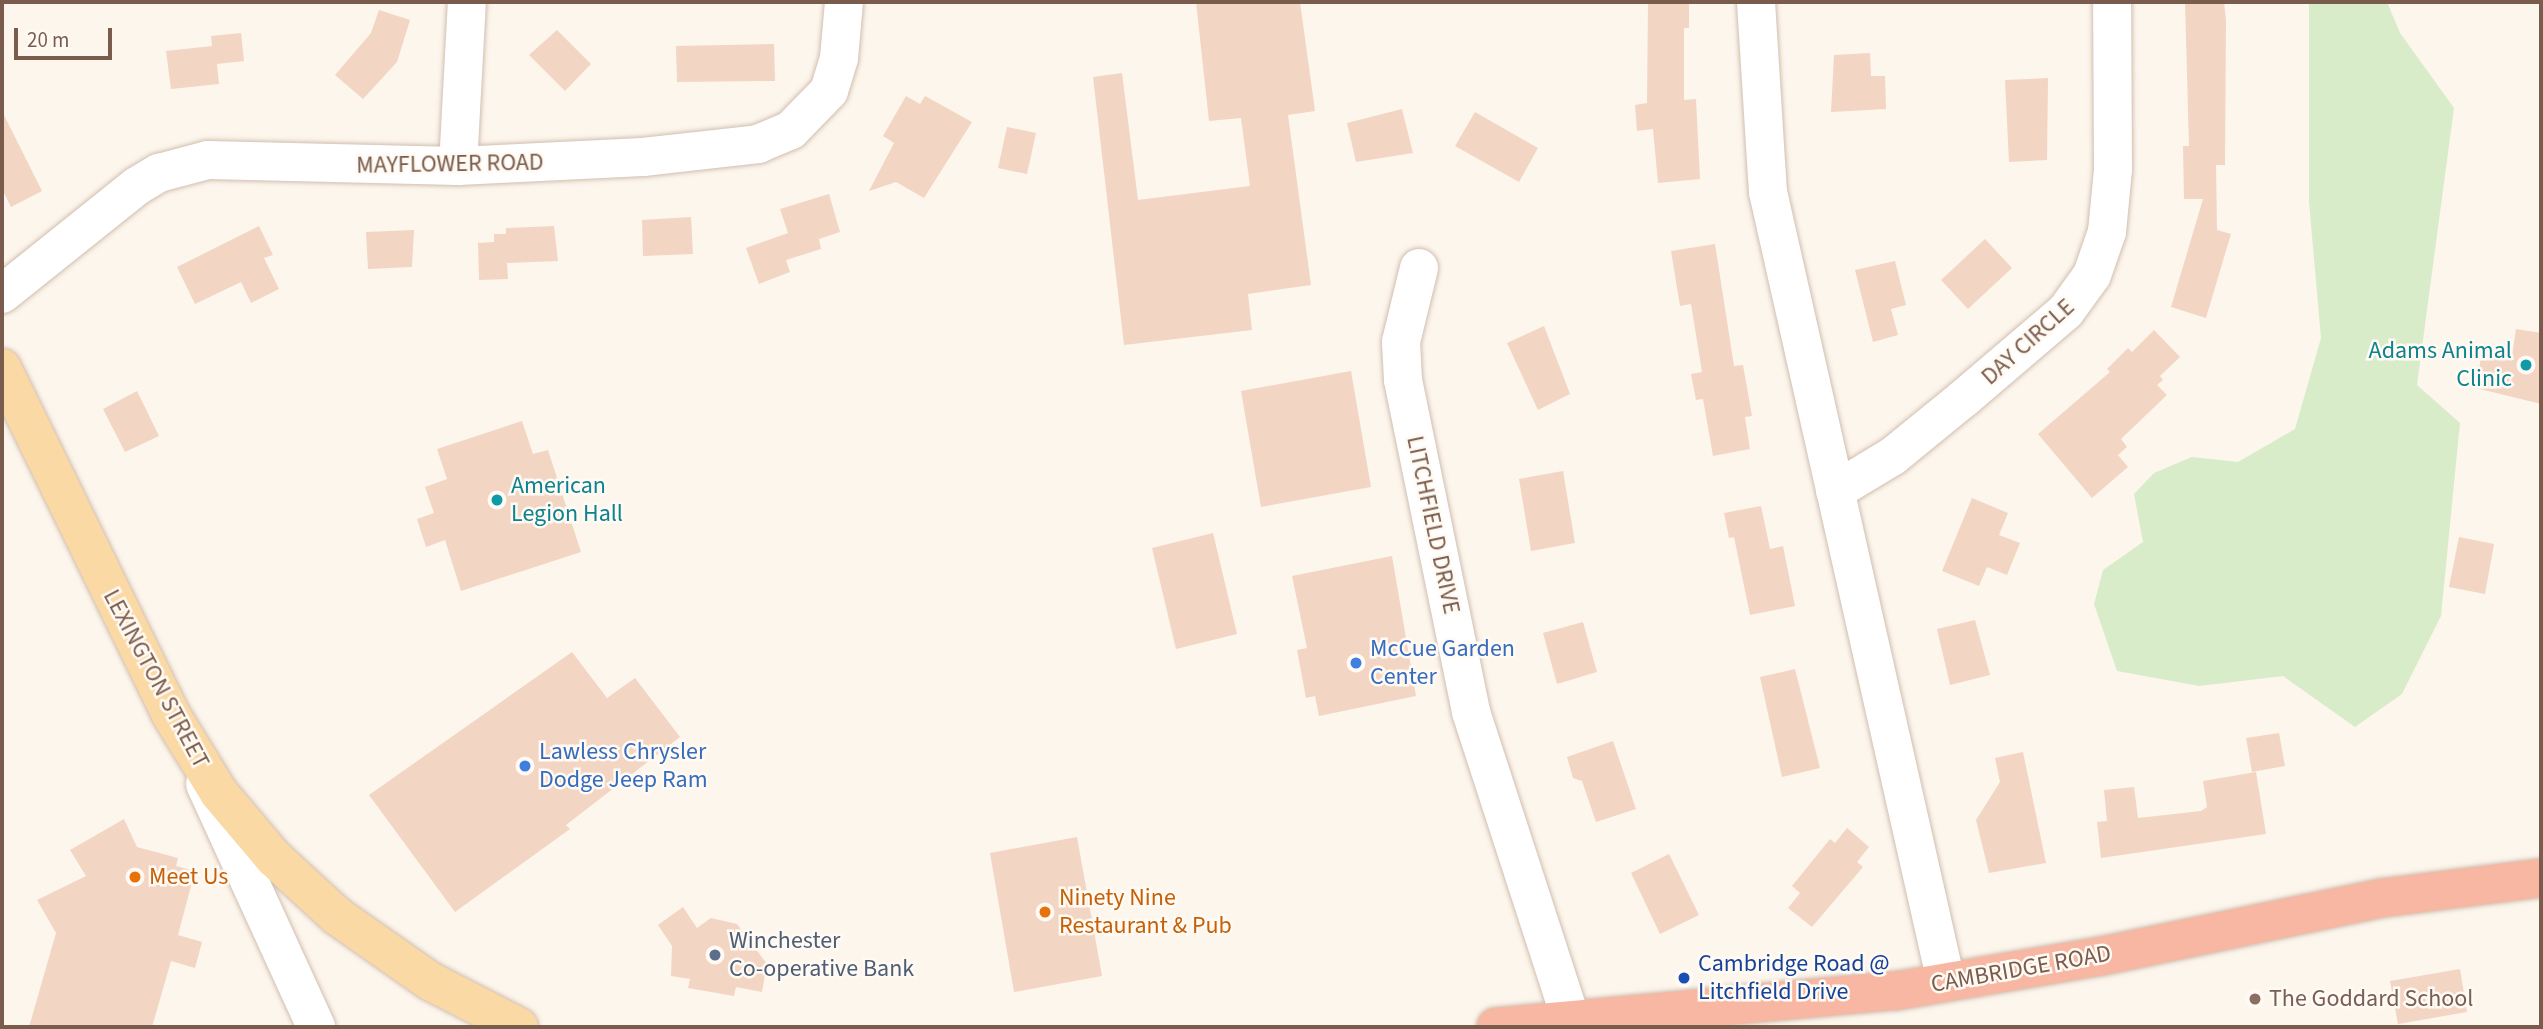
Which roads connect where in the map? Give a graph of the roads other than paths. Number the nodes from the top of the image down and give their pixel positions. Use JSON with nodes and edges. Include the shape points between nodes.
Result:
{"nodes":[{"id":1,"x":467,"y":2,"type":"edge"},
{"id":2,"x":844,"y":2,"type":"edge"},
{"id":3,"x":1756,"y":2,"type":"edge"},
{"id":4,"x":2112,"y":2,"type":"edge"},
{"id":5,"x":458,"y":166,"type":"junction"},
{"id":6,"x":1419,"y":268,"type":"dead end"},
{"id":7,"x":2,"y":294,"type":"edge"},
{"id":8,"x":2,"y":368,"type":"edge"},
{"id":9,"x":1835,"y":491,"type":"junction"},
{"id":10,"x":190,"y":749,"type":"junction"},
{"id":11,"x":2541,"y":878,"type":"edge"},
{"id":12,"x":1946,"y":982,"type":"junction"},
{"id":13,"x":1571,"y":1020,"type":"junction"},
{"id":14,"x":316,"y":1027,"type":"edge"},
{"id":15,"x":519,"y":1027,"type":"edge"},
{"id":16,"x":1496,"y":1027,"type":"edge"}],
"edges":[{"from":1,"to":5,"type":"street"},
{"from":2,"to":5,"type":"street","name":"MAYFLOWER ROAD","via":[[839,58],[828,91],[804,120],[778,138],[733,150]]},
{"from":3,"to":9,"type":"street","via":[[1768,192]]},
{"from":4,"to":9,"type":"street","name":"DAY CIRCLE","via":[[2113,170],[2108,232],[2092,275],[2066,311],[1963,399],[1893,456]]},
{"from":5,"to":7,"type":"street","name":"MAYFLOWER ROAD","via":[[335,166],[235,158],[183,165],[137,186]]},
{"from":6,"to":13,"type":"street","name":"LITCHFIELD DRIVE","via":[[1401,342],[1403,380],[1471,712]]},
{"from":8,"to":10,"type":"main road","name":"LEXINGTON STREET"},
{"from":9,"to":12,"type":"street"},
{"from":10,"to":14,"type":"street"},
{"from":10,"to":15,"type":"main road","name":"LEXINGTON STREET","via":[[258,840],[320,902],[385,953]]},
{"from":11,"to":12,"type":"highway","name":"CAMBRIDGE ROAD","via":[[2382,898],[2185,940]]},
{"from":12,"to":13,"type":"highway","name":"CAMBRIDGE ROAD"},
{"from":13,"to":16,"type":"highway","name":"CAMBRIDGE ROAD"}]}
